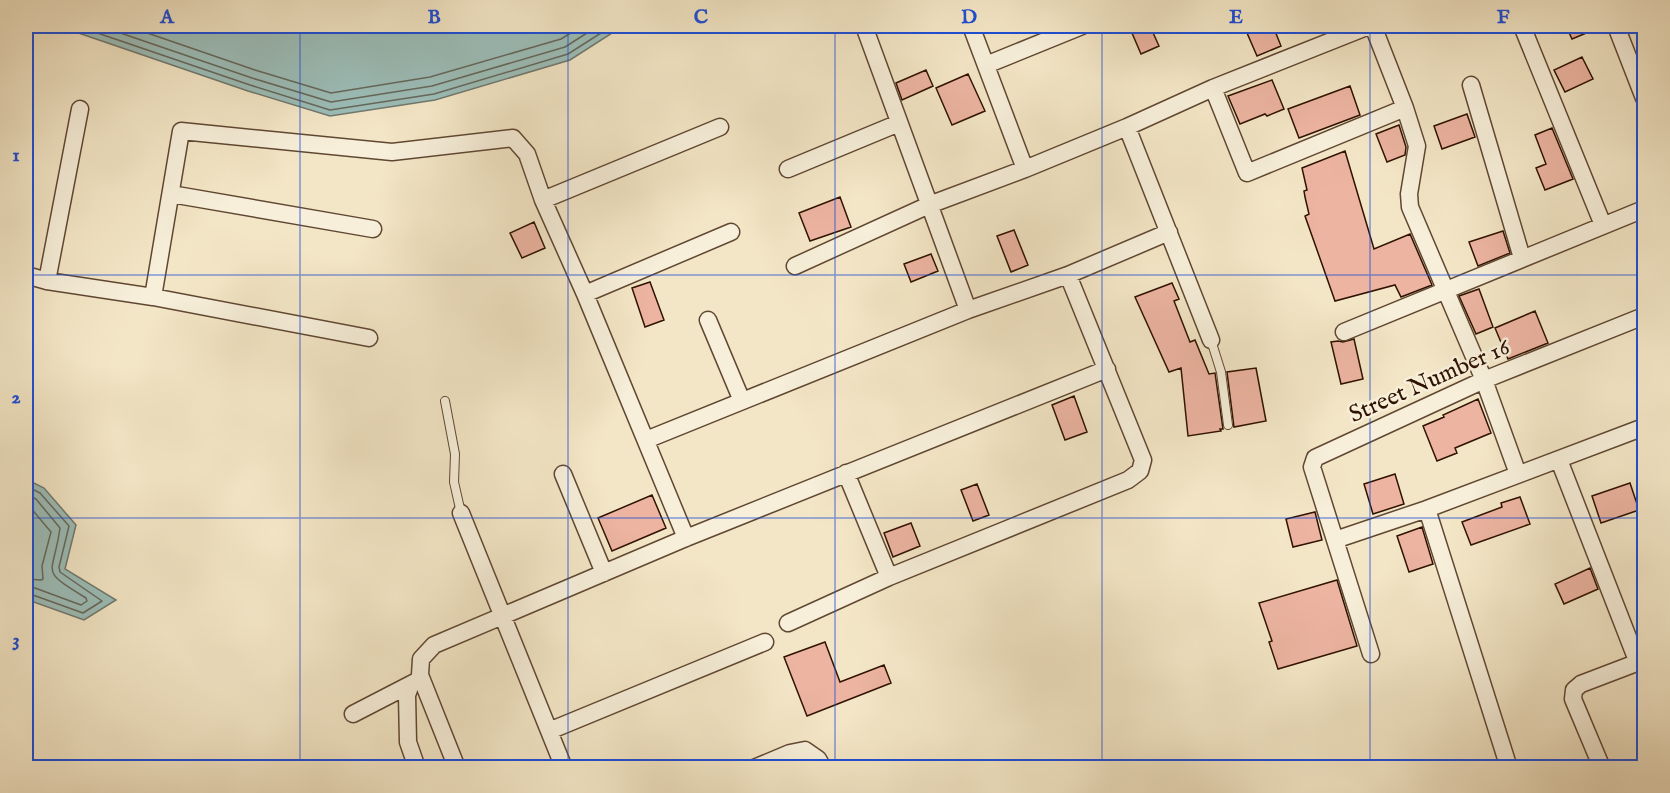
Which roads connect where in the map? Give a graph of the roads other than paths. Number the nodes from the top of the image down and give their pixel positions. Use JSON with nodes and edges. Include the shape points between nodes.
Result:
{"nodes":[{"id":1,"x":864,"y":26,"type":"edge"},
{"id":2,"x":971,"y":26,"type":"edge"},
{"id":3,"x":1082,"y":26,"type":"edge"},
{"id":4,"x":1371,"y":26,"type":"edge"},
{"id":5,"x":1521,"y":26,"type":"edge"},
{"id":6,"x":1616,"y":26,"type":"edge"},
{"id":7,"x":1341,"y":31,"type":"edge"},
{"id":8,"x":986,"y":65,"type":"junction"},
{"id":9,"x":1471,"y":85,"type":"dead end"},
{"id":10,"x":1214,"y":88,"type":"junction"},
{"id":11,"x":1644,"y":98,"type":"edge"},
{"id":12,"x":80,"y":108,"type":"dead end"},
{"id":13,"x":1405,"y":108,"type":"junction"},
{"id":14,"x":899,"y":123,"type":"junction"},
{"id":15,"x":720,"y":127,"type":"dead end"},
{"id":16,"x":1127,"y":127,"type":"junction"},
{"id":17,"x":788,"y":169,"type":"dead end"},
{"id":18,"x":1025,"y":169,"type":"junction"},
{"id":19,"x":171,"y":194,"type":"junction"},
{"id":20,"x":543,"y":200,"type":"junction"},
{"id":21,"x":929,"y":205,"type":"junction"},
{"id":22,"x":1644,"y":208,"type":"edge"},
{"id":23,"x":1603,"y":225,"type":"junction"},
{"id":24,"x":373,"y":229,"type":"dead end"},
{"id":25,"x":731,"y":232,"type":"dead end"},
{"id":26,"x":1169,"y":232,"type":"junction"},
{"id":27,"x":1522,"y":258,"type":"junction"},
{"id":28,"x":795,"y":266,"type":"dead end"},
{"id":29,"x":26,"y":275,"type":"edge"},
{"id":30,"x":1068,"y":275,"type":"junction"},
{"id":31,"x":47,"y":281,"type":"junction"},
{"id":32,"x":1445,"y":290,"type":"junction"},
{"id":33,"x":585,"y":294,"type":"junction"},
{"id":34,"x":153,"y":297,"type":"junction"},
{"id":35,"x":968,"y":310,"type":"junction"},
{"id":36,"x":1644,"y":316,"type":"edge"},
{"id":37,"x":708,"y":320,"type":"dead end"},
{"id":38,"x":1344,"y":332,"type":"dead end"},
{"id":39,"x":369,"y":338,"type":"dead end"},
{"id":40,"x":1210,"y":340,"type":"joint"},
{"id":41,"x":1107,"y":369,"type":"junction"},
{"id":42,"x":1484,"y":380,"type":"junction"},
{"id":43,"x":446,"y":400,"type":"dead end"},
{"id":44,"x":742,"y":401,"type":"junction"},
{"id":45,"x":1228,"y":425,"type":"dead end"},
{"id":46,"x":1644,"y":427,"type":"edge"},
{"id":47,"x":646,"y":440,"type":"junction"},
{"id":48,"x":1559,"y":460,"type":"junction"},
{"id":49,"x":846,"y":473,"type":"junction"},
{"id":50,"x":563,"y":474,"type":"dead end"},
{"id":51,"x":1518,"y":474,"type":"junction"},
{"id":52,"x":1427,"y":509,"type":"junction"},
{"id":53,"x":461,"y":513,"type":"joint"},
{"id":54,"x":686,"y":538,"type":"junction"},
{"id":55,"x":1335,"y":540,"type":"junction"},
{"id":56,"x":603,"y":573,"type":"junction"},
{"id":57,"x":889,"y":577,"type":"junction"},
{"id":58,"x":502,"y":617,"type":"junction"},
{"id":59,"x":788,"y":623,"type":"dead end"},
{"id":60,"x":765,"y":642,"type":"dead end"},
{"id":61,"x":1371,"y":654,"type":"dead end"},
{"id":62,"x":1641,"y":662,"type":"edge"},
{"id":63,"x":416,"y":682,"type":"junction"},
{"id":64,"x":353,"y":714,"type":"dead end"},
{"id":65,"x":549,"y":731,"type":"junction"},
{"id":66,"x":416,"y":765,"type":"dead end"},
{"id":67,"x":457,"y":768,"type":"edge"},
{"id":68,"x":564,"y":768,"type":"edge"},
{"id":69,"x":754,"y":768,"type":"edge"},
{"id":70,"x":823,"y":768,"type":"edge"},
{"id":71,"x":1509,"y":768,"type":"edge"},
{"id":72,"x":1602,"y":768,"type":"edge"}],
"edges":[{"from":1,"to":14,"type":"street"},
{"from":2,"to":8,"type":"street"},
{"from":3,"to":8,"type":"street"},
{"from":4,"to":7,"type":"street"},
{"from":4,"to":13,"type":"street"},
{"from":5,"to":23,"type":"street"},
{"from":6,"to":11,"type":"street"},
{"from":7,"to":10,"type":"street"},
{"from":8,"to":18,"type":"street"},
{"from":9,"to":27,"type":"street"},
{"from":10,"to":13,"type":"street","via":[[1247,173]]},
{"from":10,"to":16,"type":"street"},
{"from":12,"to":31,"type":"street"},
{"from":13,"to":32,"type":"street","via":[[1417,146],[1410,207]]},
{"from":14,"to":17,"type":"street"},
{"from":14,"to":21,"type":"street"},
{"from":15,"to":20,"type":"street"},
{"from":16,"to":18,"type":"street"},
{"from":16,"to":26,"type":"street"},
{"from":18,"to":21,"type":"street"},
{"from":19,"to":20,"type":"street","via":[[182,131],[392,152],[513,138],[526,154]]},
{"from":19,"to":24,"type":"street"},
{"from":19,"to":34,"type":"street"},
{"from":20,"to":33,"type":"street"},
{"from":21,"to":28,"type":"street"},
{"from":21,"to":35,"type":"street"},
{"from":22,"to":23,"type":"street"},
{"from":23,"to":27,"type":"street"},
{"from":25,"to":33,"type":"street"},
{"from":26,"to":30,"type":"street"},
{"from":26,"to":40,"type":"street"},
{"from":27,"to":32,"type":"street"},
{"from":29,"to":31,"type":"street"},
{"from":30,"to":35,"type":"street"},
{"from":30,"to":41,"type":"street"},
{"from":31,"to":34,"type":"street"},
{"from":32,"to":38,"type":"street"},
{"from":32,"to":42,"type":"street"},
{"from":33,"to":47,"type":"street"},
{"from":34,"to":39,"type":"street"},
{"from":35,"to":44,"type":"street"},
{"from":36,"to":42,"type":"street","name":"Street Number 16"},
{"from":37,"to":44,"type":"street"},
{"from":40,"to":45,"type":"lane","via":[[1221,372]]},
{"from":41,"to":49,"type":"street"},
{"from":41,"to":57,"type":"street","via":[[1143,460],[1140,471],[1128,480]]},
{"from":42,"to":51,"type":"street"},
{"from":42,"to":55,"type":"street","name":"Street Number 16","via":[[1315,458],[1312,467]]},
{"from":43,"to":53,"type":"lane"},
{"from":44,"to":47,"type":"street"},
{"from":46,"to":48,"type":"street"},
{"from":47,"to":54,"type":"street"},
{"from":48,"to":51,"type":"street"},
{"from":48,"to":62,"type":"street"},
{"from":49,"to":54,"type":"street"},
{"from":49,"to":57,"type":"street"},
{"from":50,"to":56,"type":"street"},
{"from":51,"to":52,"type":"street"},
{"from":52,"to":55,"type":"street"},
{"from":52,"to":71,"type":"street"},
{"from":53,"to":58,"type":"street"},
{"from":54,"to":56,"type":"street"},
{"from":55,"to":61,"type":"street","name":"Street Number 16"},
{"from":56,"to":58,"type":"street"},
{"from":57,"to":59,"type":"street"},
{"from":58,"to":63,"type":"street","via":[[435,645],[421,659]]},
{"from":58,"to":65,"type":"street"},
{"from":60,"to":65,"type":"street"},
{"from":62,"to":72,"type":"street","via":[[1574,690],[1573,699]]},
{"from":63,"to":64,"type":"street"},
{"from":63,"to":66,"type":"street","via":[[407,695],[408,742]]},
{"from":63,"to":67,"type":"street"},
{"from":65,"to":68,"type":"street"},
{"from":69,"to":70,"type":"street","via":[[805,750]]}]}
